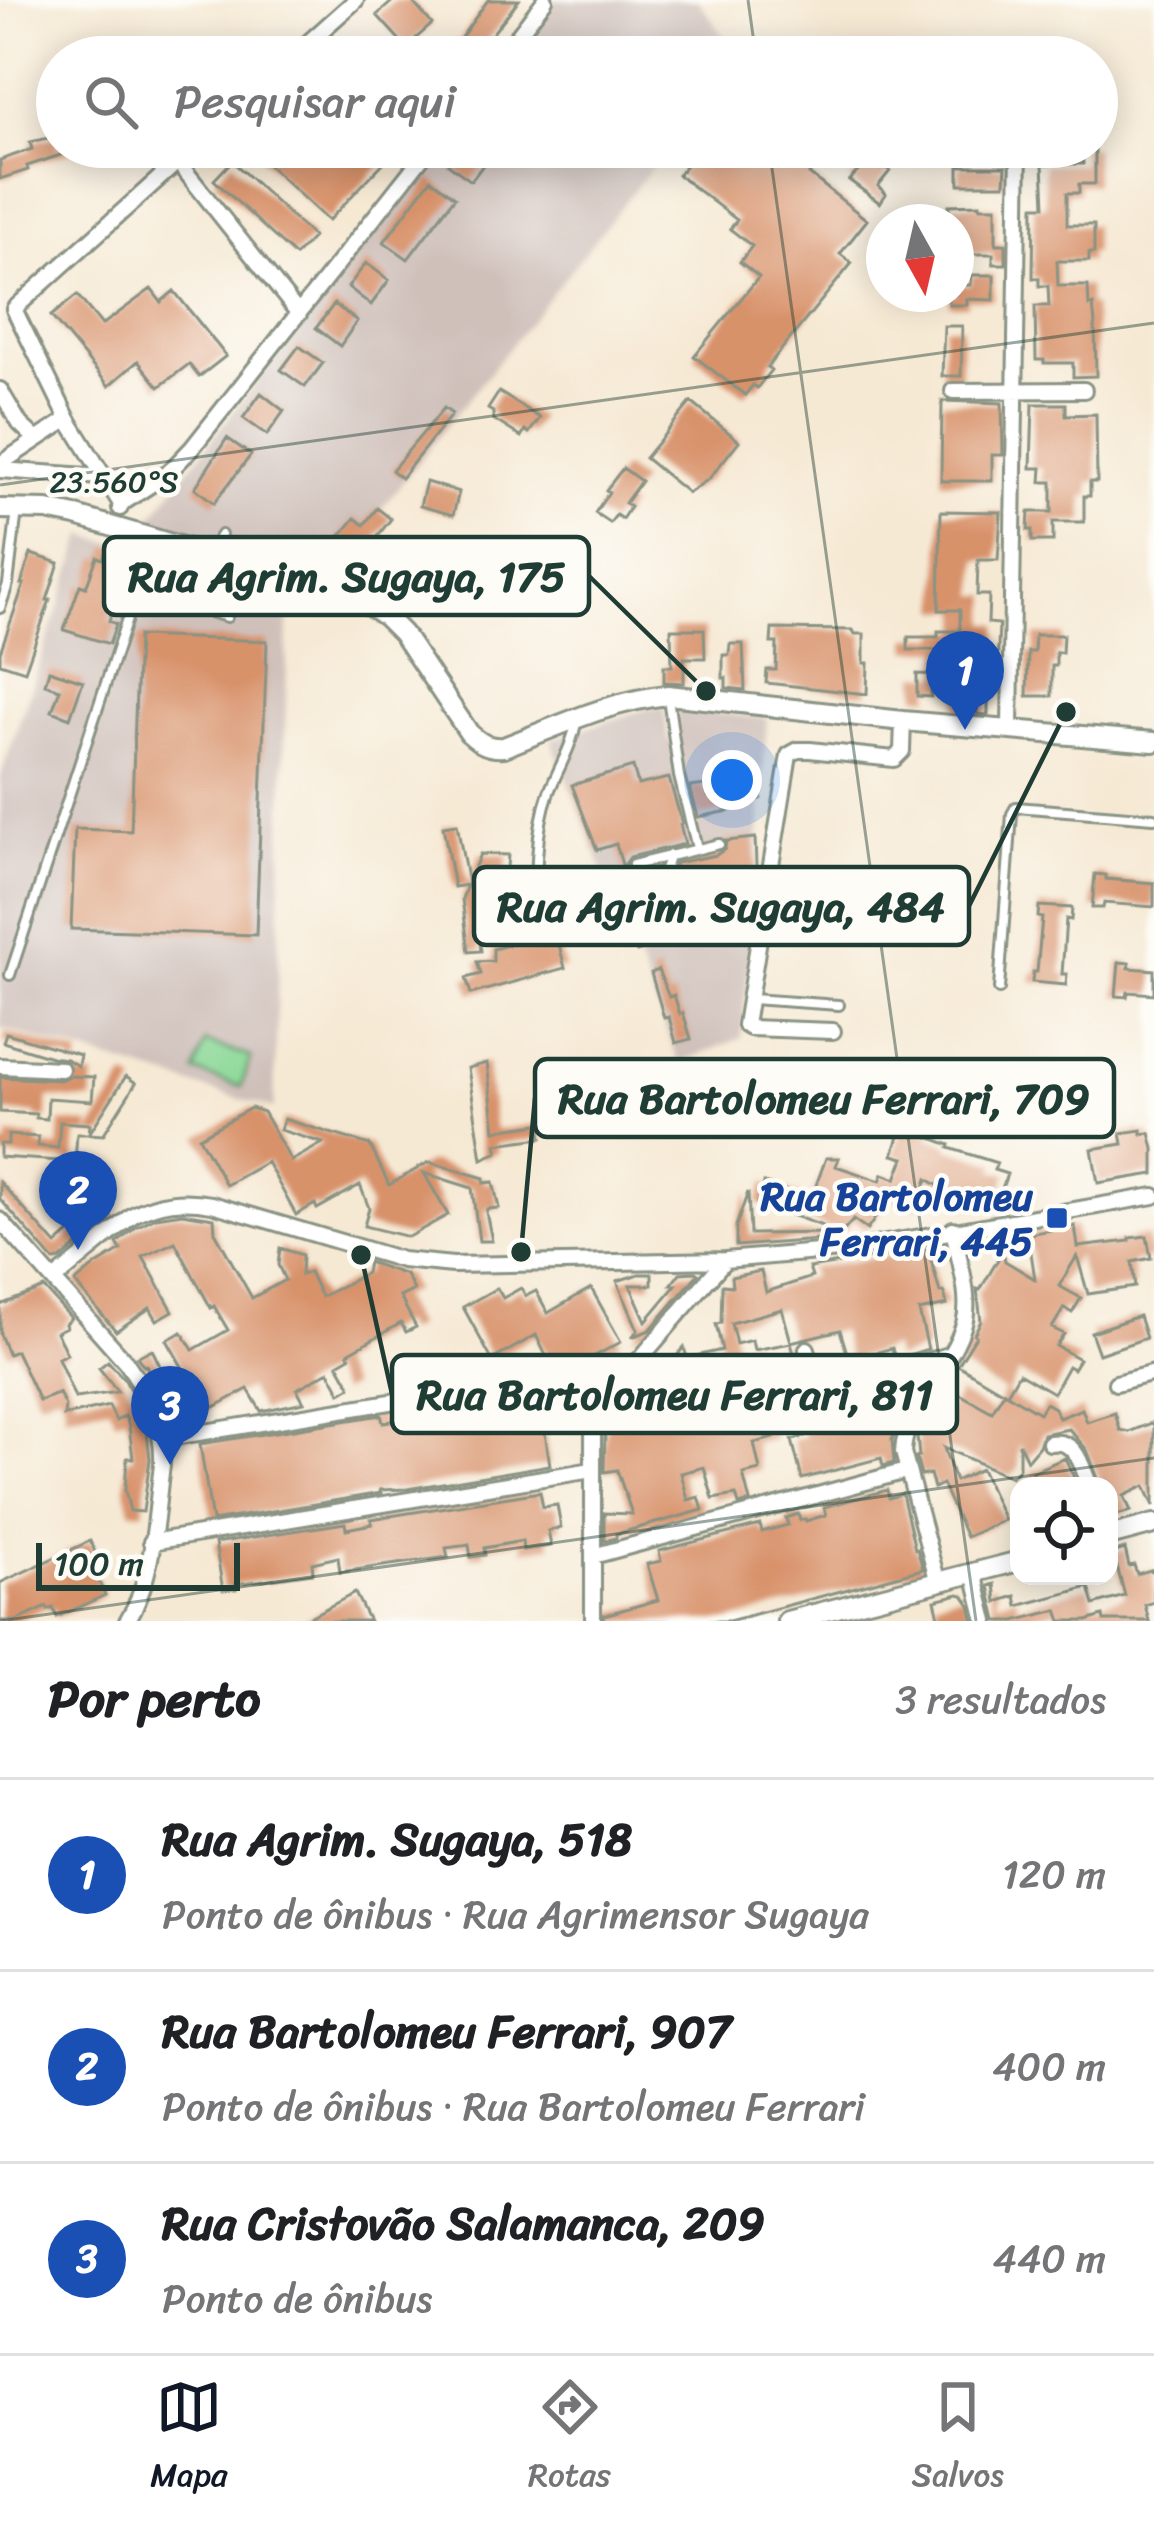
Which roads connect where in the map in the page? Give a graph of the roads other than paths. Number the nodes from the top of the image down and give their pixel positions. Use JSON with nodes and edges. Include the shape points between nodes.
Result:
{"nodes":[{"id":1,"x":356,"y":0,"type":"edge"},
{"id":2,"x":545,"y":0,"type":"edge"},
{"id":3,"x":316,"y":36,"type":"edge"},
{"id":4,"x":517,"y":36,"type":"edge"},
{"id":5,"x":171,"y":168,"type":"edge"},
{"id":6,"x":183,"y":168,"type":"edge"},
{"id":7,"x":414,"y":168,"type":"edge"},
{"id":8,"x":1019,"y":168,"type":"edge"},
{"id":9,"x":5,"y":310,"type":"edge"},
{"id":10,"x":299,"y":314,"type":"junction"},
{"id":11,"x":0,"y":390,"type":"edge"},
{"id":12,"x":1015,"y":390,"type":"junction"},
{"id":13,"x":1084,"y":390,"type":"dead end"},
{"id":14,"x":953,"y":391,"type":"dead end"},
{"id":15,"x":68,"y":419,"type":"junction"},
{"id":16,"x":35,"y":440,"type":"junction"},
{"id":17,"x":0,"y":467,"type":"edge"},
{"id":18,"x":102,"y":476,"type":"junction"},
{"id":19,"x":9,"y":509,"type":"edge"},
{"id":20,"x":117,"y":516,"type":"junction"},
{"id":21,"x":221,"y":535,"type":"dead end"},
{"id":22,"x":154,"y":539,"type":"junction"},
{"id":23,"x":208,"y":555,"type":"junction"},
{"id":24,"x":136,"y":591,"type":"junction"},
{"id":25,"x":0,"y":608,"type":"edge"},
{"id":26,"x":227,"y":616,"type":"dead end"},
{"id":27,"x":668,"y":695,"type":"junction"},
{"id":28,"x":577,"y":718,"type":"junction"},
{"id":29,"x":903,"y":721,"type":"junction"},
{"id":30,"x":1010,"y":728,"type":"junction"},
{"id":31,"x":1154,"y":742,"type":"edge"},
{"id":32,"x":1154,"y":818,"type":"edge"},
{"id":33,"x":719,"y":844,"type":"dead end"},
{"id":34,"x":698,"y":848,"type":"junction"},
{"id":35,"x":670,"y":854,"type":"junction"},
{"id":36,"x":633,"y":865,"type":"dead end"},
{"id":37,"x":768,"y":883,"type":"junction"},
{"id":38,"x":820,"y":887,"type":"dead end"},
{"id":39,"x":658,"y":891,"type":"dead end"},
{"id":40,"x":762,"y":921,"type":"junction"},
{"id":41,"x":802,"y":926,"type":"dead end"},
{"id":42,"x":537,"y":928,"type":"dead end"},
{"id":43,"x":10,"y":975,"type":"dead end"},
{"id":44,"x":999,"y":989,"type":"dead end"},
{"id":45,"x":749,"y":999,"type":"junction"},
{"id":46,"x":839,"y":1005,"type":"dead end"},
{"id":47,"x":833,"y":1031,"type":"dead end"},
{"id":48,"x":0,"y":1066,"type":"edge"},
{"id":49,"x":62,"y":1069,"type":"dead end"},
{"id":50,"x":1154,"y":1196,"type":"edge"},
{"id":51,"x":0,"y":1220,"type":"edge"},
{"id":52,"x":953,"y":1229,"type":"junction"},
{"id":53,"x":725,"y":1260,"type":"junction"},
{"id":54,"x":55,"y":1280,"type":"junction"},
{"id":55,"x":807,"y":1349,"type":"dead end"},
{"id":56,"x":948,"y":1355,"type":"junction"},
{"id":57,"x":1154,"y":1373,"type":"edge"},
{"id":58,"x":539,"y":1378,"type":"dead end"},
{"id":59,"x":1116,"y":1383,"type":"dead end"},
{"id":60,"x":161,"y":1439,"type":"junction"},
{"id":61,"x":1050,"y":1443,"type":"dead end"},
{"id":62,"x":592,"y":1470,"type":"junction"},
{"id":63,"x":906,"y":1471,"type":"junction"},
{"id":64,"x":1086,"y":1477,"type":"edge"},
{"id":65,"x":1154,"y":1524,"type":"edge"},
{"id":66,"x":1118,"y":1532,"type":"edge"},
{"id":67,"x":151,"y":1542,"type":"junction"},
{"id":68,"x":593,"y":1556,"type":"junction"},
{"id":69,"x":1010,"y":1563,"type":"edge"},
{"id":70,"x":974,"y":1573,"type":"junction"},
{"id":71,"x":938,"y":1582,"type":"junction"},
{"id":72,"x":127,"y":1621,"type":"edge"},
{"id":73,"x":593,"y":1621,"type":"edge"},
{"id":74,"x":787,"y":1621,"type":"edge"},
{"id":75,"x":986,"y":1621,"type":"edge"}],
"edges":[{"from":1,"to":3,"type":"street"},
{"from":2,"to":4,"type":"street"},
{"from":5,"to":9,"type":"street"},
{"from":6,"to":10,"type":"street"},
{"from":7,"to":10,"type":"street"},
{"from":8,"to":12,"type":"street"},
{"from":9,"to":15,"type":"street"},
{"from":10,"to":20,"type":"street","via":[[192,448]]},
{"from":11,"to":16,"type":"street"},
{"from":12,"to":13,"type":"street"},
{"from":12,"to":14,"type":"street"},
{"from":12,"to":30,"type":"street"},
{"from":15,"to":16,"type":"street"},
{"from":15,"to":18,"type":"street"},
{"from":16,"to":17,"type":"street"},
{"from":17,"to":18,"type":"street"},
{"from":18,"to":20,"type":"street"},
{"from":19,"to":20,"type":"main road"},
{"from":19,"to":25,"type":"lane"},
{"from":20,"to":22,"type":"main road"},
{"from":21,"to":23,"type":"lane"},
{"from":22,"to":23,"type":"main road"},
{"from":22,"to":24,"type":"lane"},
{"from":23,"to":28,"type":"main road","via":[[385,616],[482,745],[504,747]]},
{"from":24,"to":26,"type":"lane"},
{"from":24,"to":43,"type":"lane"},
{"from":27,"to":28,"type":"main road"},
{"from":27,"to":29,"type":"main road"},
{"from":27,"to":34,"type":"lane"},
{"from":28,"to":42,"type":"lane","via":[[543,817]]},
{"from":29,"to":30,"type":"main road"},
{"from":29,"to":37,"type":"street","via":[[894,760],[789,754]]},
{"from":30,"to":31,"type":"main road"},
{"from":32,"to":44,"type":"lane","via":[[1016,807]]},
{"from":33,"to":34,"type":"lane"},
{"from":34,"to":35,"type":"lane"},
{"from":35,"to":36,"type":"lane"},
{"from":35,"to":39,"type":"lane"},
{"from":37,"to":38,"type":"lane"},
{"from":37,"to":40,"type":"street"},
{"from":40,"to":41,"type":"lane"},
{"from":40,"to":45,"type":"street"},
{"from":45,"to":46,"type":"lane"},
{"from":45,"to":47,"type":"street","via":[[750,1028]]},
{"from":48,"to":49,"type":"street"},
{"from":50,"to":52,"type":"street"},
{"from":51,"to":54,"type":"street"},
{"from":52,"to":53,"type":"street","via":[[852,1249]]},
{"from":52,"to":56,"type":"street","via":[[966,1310]]},
{"from":53,"to":54,"type":"street","via":[[426,1264],[190,1201],[133,1215]]},
{"from":53,"to":62,"type":"street","via":[[609,1395],[592,1435]]},
{"from":54,"to":60,"type":"street","via":[[142,1384]]},
{"from":55,"to":56,"type":"street","via":[[815,1381],[829,1391]]},
{"from":56,"to":63,"type":"street","via":[[904,1436]]},
{"from":57,"to":59,"type":"street"},
{"from":58,"to":60,"type":"street"},
{"from":60,"to":67,"type":"street"},
{"from":61,"to":64,"type":"street","via":[[1070,1445]]},
{"from":62,"to":67,"type":"street"},
{"from":62,"to":68,"type":"street"},
{"from":63,"to":68,"type":"street"},
{"from":63,"to":71,"type":"street"},
{"from":65,"to":66,"type":"main road"},
{"from":67,"to":72,"type":"street","via":[[146,1580]]},
{"from":68,"to":73,"type":"street"},
{"from":69,"to":70,"type":"main road"},
{"from":70,"to":71,"type":"main road"},
{"from":70,"to":75,"type":"street"},
{"from":71,"to":74,"type":"main road"}]}
